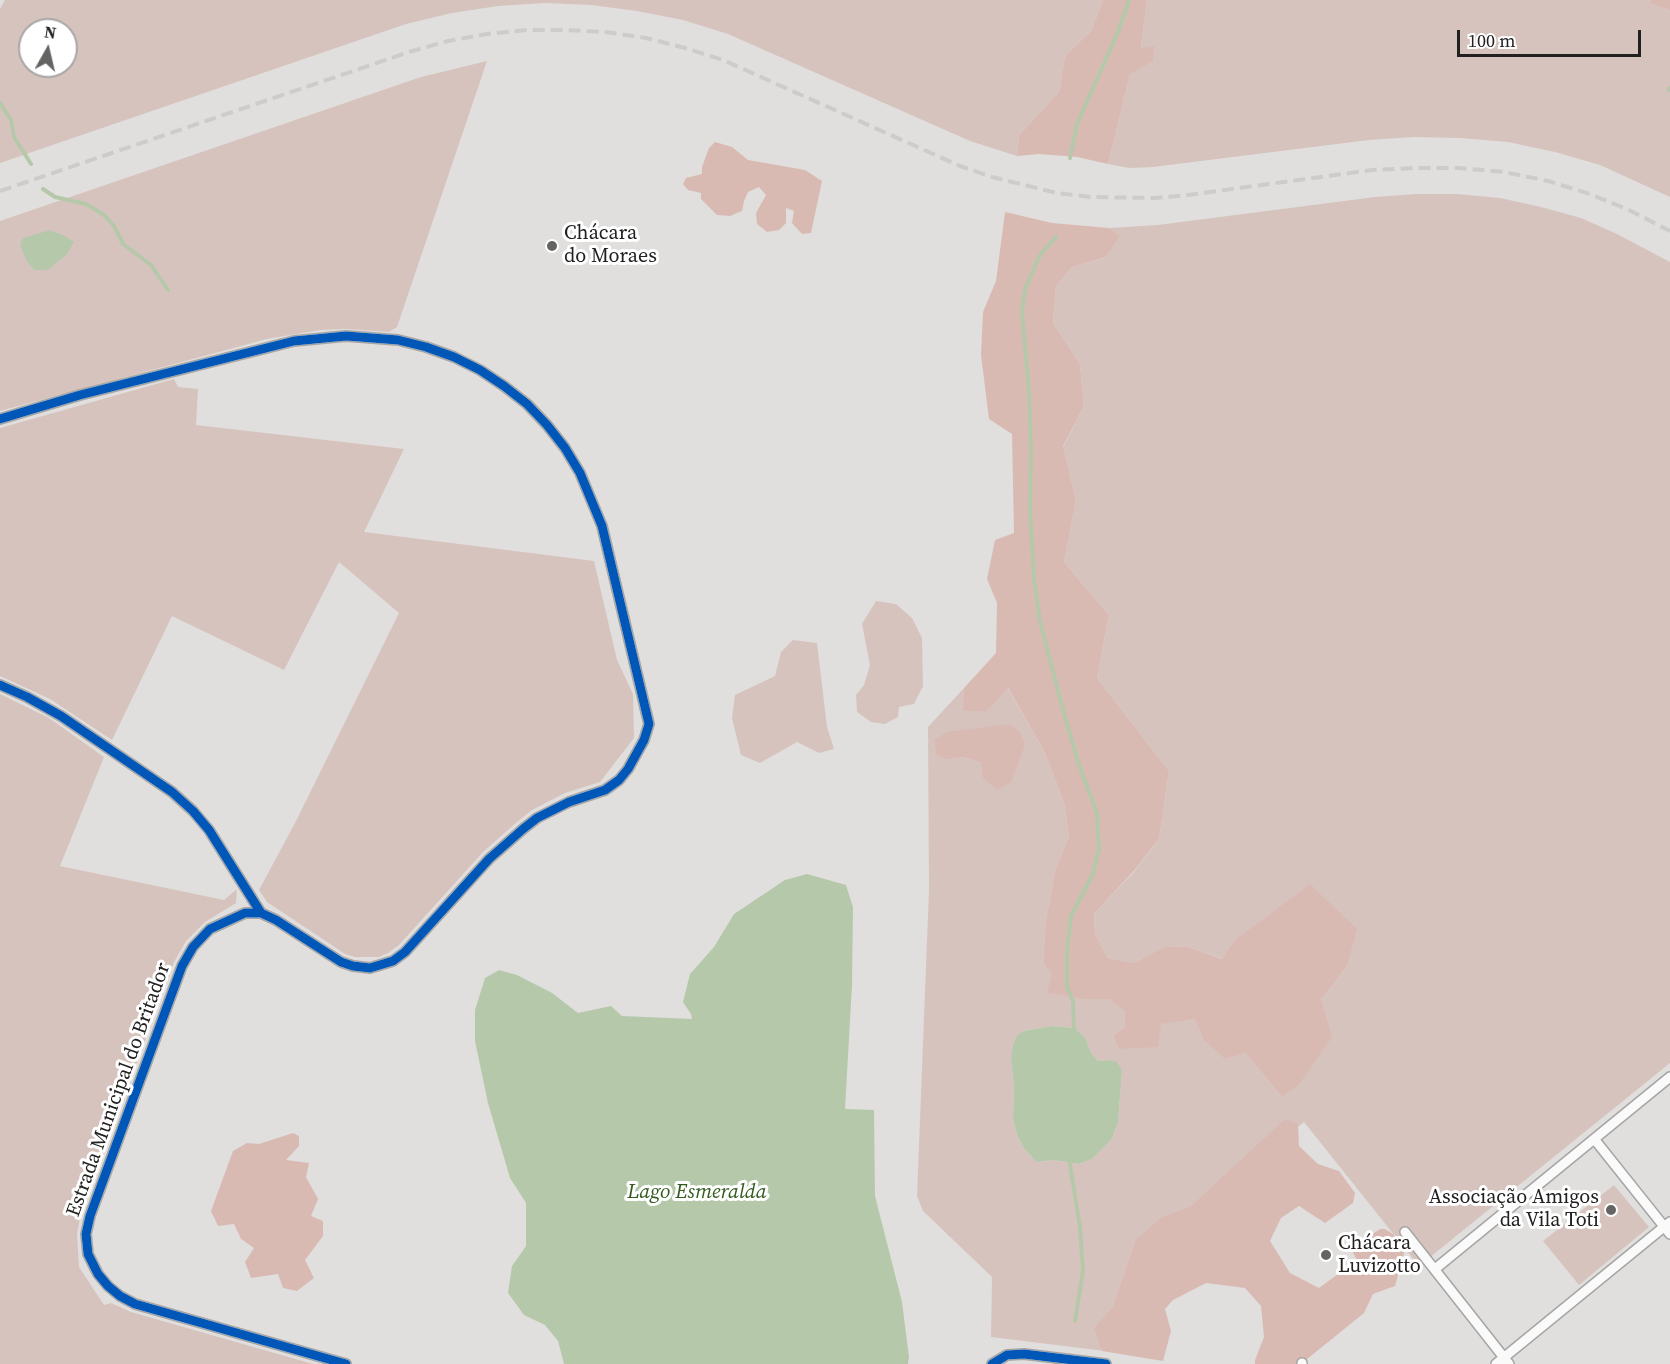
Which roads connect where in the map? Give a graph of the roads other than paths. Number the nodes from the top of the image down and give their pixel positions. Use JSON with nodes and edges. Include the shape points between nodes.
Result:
{"nodes":[{"id":1,"x":0,"y":419,"type":"edge"},
{"id":2,"x":0,"y":685,"type":"edge"},
{"id":3,"x":261,"y":913,"type":"junction"},
{"id":4,"x":1670,"y":1077,"type":"edge"},
{"id":5,"x":1595,"y":1140,"type":"junction"},
{"id":6,"x":1668,"y":1227,"type":"edge"},
{"id":7,"x":1405,"y":1232,"type":"dead end"},
{"id":8,"x":1435,"y":1269,"type":"junction"},
{"id":9,"x":1503,"y":1362,"type":"edge"},
{"id":10,"x":346,"y":1364,"type":"edge"},
{"id":11,"x":992,"y":1364,"type":"edge"},
{"id":12,"x":1106,"y":1364,"type":"edge"}],
"edges":[{"from":1,"to":3,"type":"street","via":[[294,341],[372,337],[454,357],[488,375],[527,404],[580,473],[611,557],[649,724],[637,755],[619,780],[605,790],[551,810],[523,829],[489,859],[393,961],[370,968],[341,962]]},
{"from":2,"to":3,"type":"street","via":[[61,716],[172,792],[209,830]]},
{"from":3,"to":10,"type":"street","name":"Estrada Municipal do Britador","via":[[245,913],[210,930],[182,966],[90,1215],[86,1234],[88,1254],[108,1286],[135,1304]]},
{"from":4,"to":5,"type":"street"},
{"from":5,"to":6,"type":"street"},
{"from":5,"to":8,"type":"street"},
{"from":6,"to":9,"type":"street"},
{"from":7,"to":8,"type":"street"},
{"from":8,"to":9,"type":"street"},
{"from":11,"to":12,"type":"street","via":[[1008,1355],[1024,1354]]}]}
